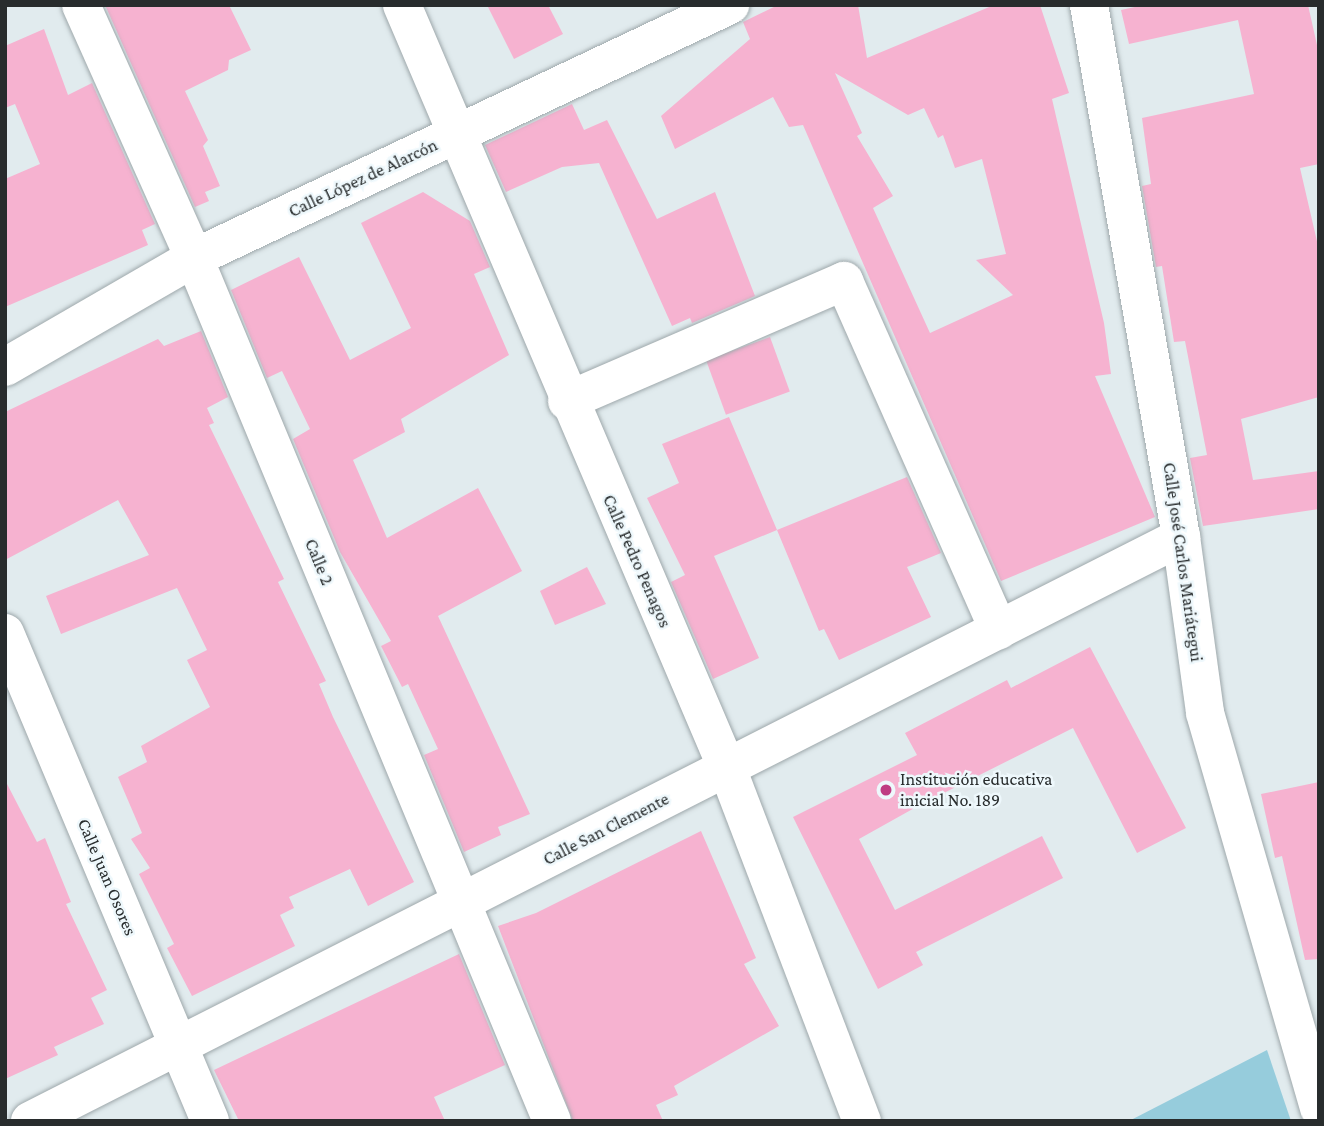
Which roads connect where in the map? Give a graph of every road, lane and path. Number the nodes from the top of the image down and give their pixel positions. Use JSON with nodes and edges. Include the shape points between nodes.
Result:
{"nodes":[{"id":1,"x":81,"y":5,"type":"edge"},
{"id":2,"x":402,"y":5,"type":"edge"},
{"id":3,"x":730,"y":5,"type":"edge"},
{"id":4,"x":1089,"y":5,"type":"edge"},
{"id":5,"x":457,"y":134,"type":"junction"},
{"id":6,"x":194,"y":258,"type":"junction"},
{"id":7,"x":5,"y":367,"type":"edge"},
{"id":8,"x":567,"y":401,"type":"junction"},
{"id":9,"x":1181,"y":537,"type":"junction"},
{"id":10,"x":999,"y":630,"type":"junction"},
{"id":11,"x":5,"y":633,"type":"edge"},
{"id":12,"x":727,"y":768,"type":"junction"},
{"id":13,"x":460,"y":903,"type":"junction"},
{"id":14,"x":178,"y":1046,"type":"junction"},
{"id":15,"x":1319,"y":1109,"type":"edge"},
{"id":16,"x":30,"y":1121,"type":"edge"},
{"id":17,"x":210,"y":1121,"type":"edge"},
{"id":18,"x":552,"y":1121,"type":"edge"},
{"id":19,"x":862,"y":1121,"type":"edge"}],
"edges":[{"from":1,"to":6,"type":"street","name":"Calle 2"},
{"from":2,"to":5,"type":"street","name":"Calle Pedro Penagos"},
{"from":3,"to":5,"type":"street","name":"Calle López de Alarcón"},
{"from":4,"to":9,"type":"street","name":"Calle José Carlos Mariátegui"},
{"from":5,"to":6,"type":"street","name":"Calle López de Alarcón"},
{"from":5,"to":8,"type":"street","name":"Calle Pedro Penagos"},
{"from":6,"to":7,"type":"street","name":"Calle López de Alarcón"},
{"from":6,"to":13,"type":"street","name":"Calle 2"},
{"from":8,"to":10,"type":"street","via":[[844,281]]},
{"from":8,"to":12,"type":"street","name":"Calle Pedro Penagos"},
{"from":9,"to":10,"type":"street","name":"Calle San Clemente"},
{"from":9,"to":15,"type":"street","name":"Calle José Carlos Mariátegui","via":[[1205,713]]},
{"from":10,"to":12,"type":"street","name":"Calle San Clemente"},
{"from":11,"to":14,"type":"street","name":"Calle Juan Osores"},
{"from":12,"to":13,"type":"street","name":"Calle San Clemente"},
{"from":12,"to":19,"type":"street","name":"Calle Pedro Penagos"},
{"from":13,"to":14,"type":"street","name":"Calle San Clemente"},
{"from":13,"to":18,"type":"street","name":"Calle 2"},
{"from":14,"to":16,"type":"street","name":"Calle San Clemente"},
{"from":14,"to":17,"type":"street","name":"Calle Juan Osores"}]}
